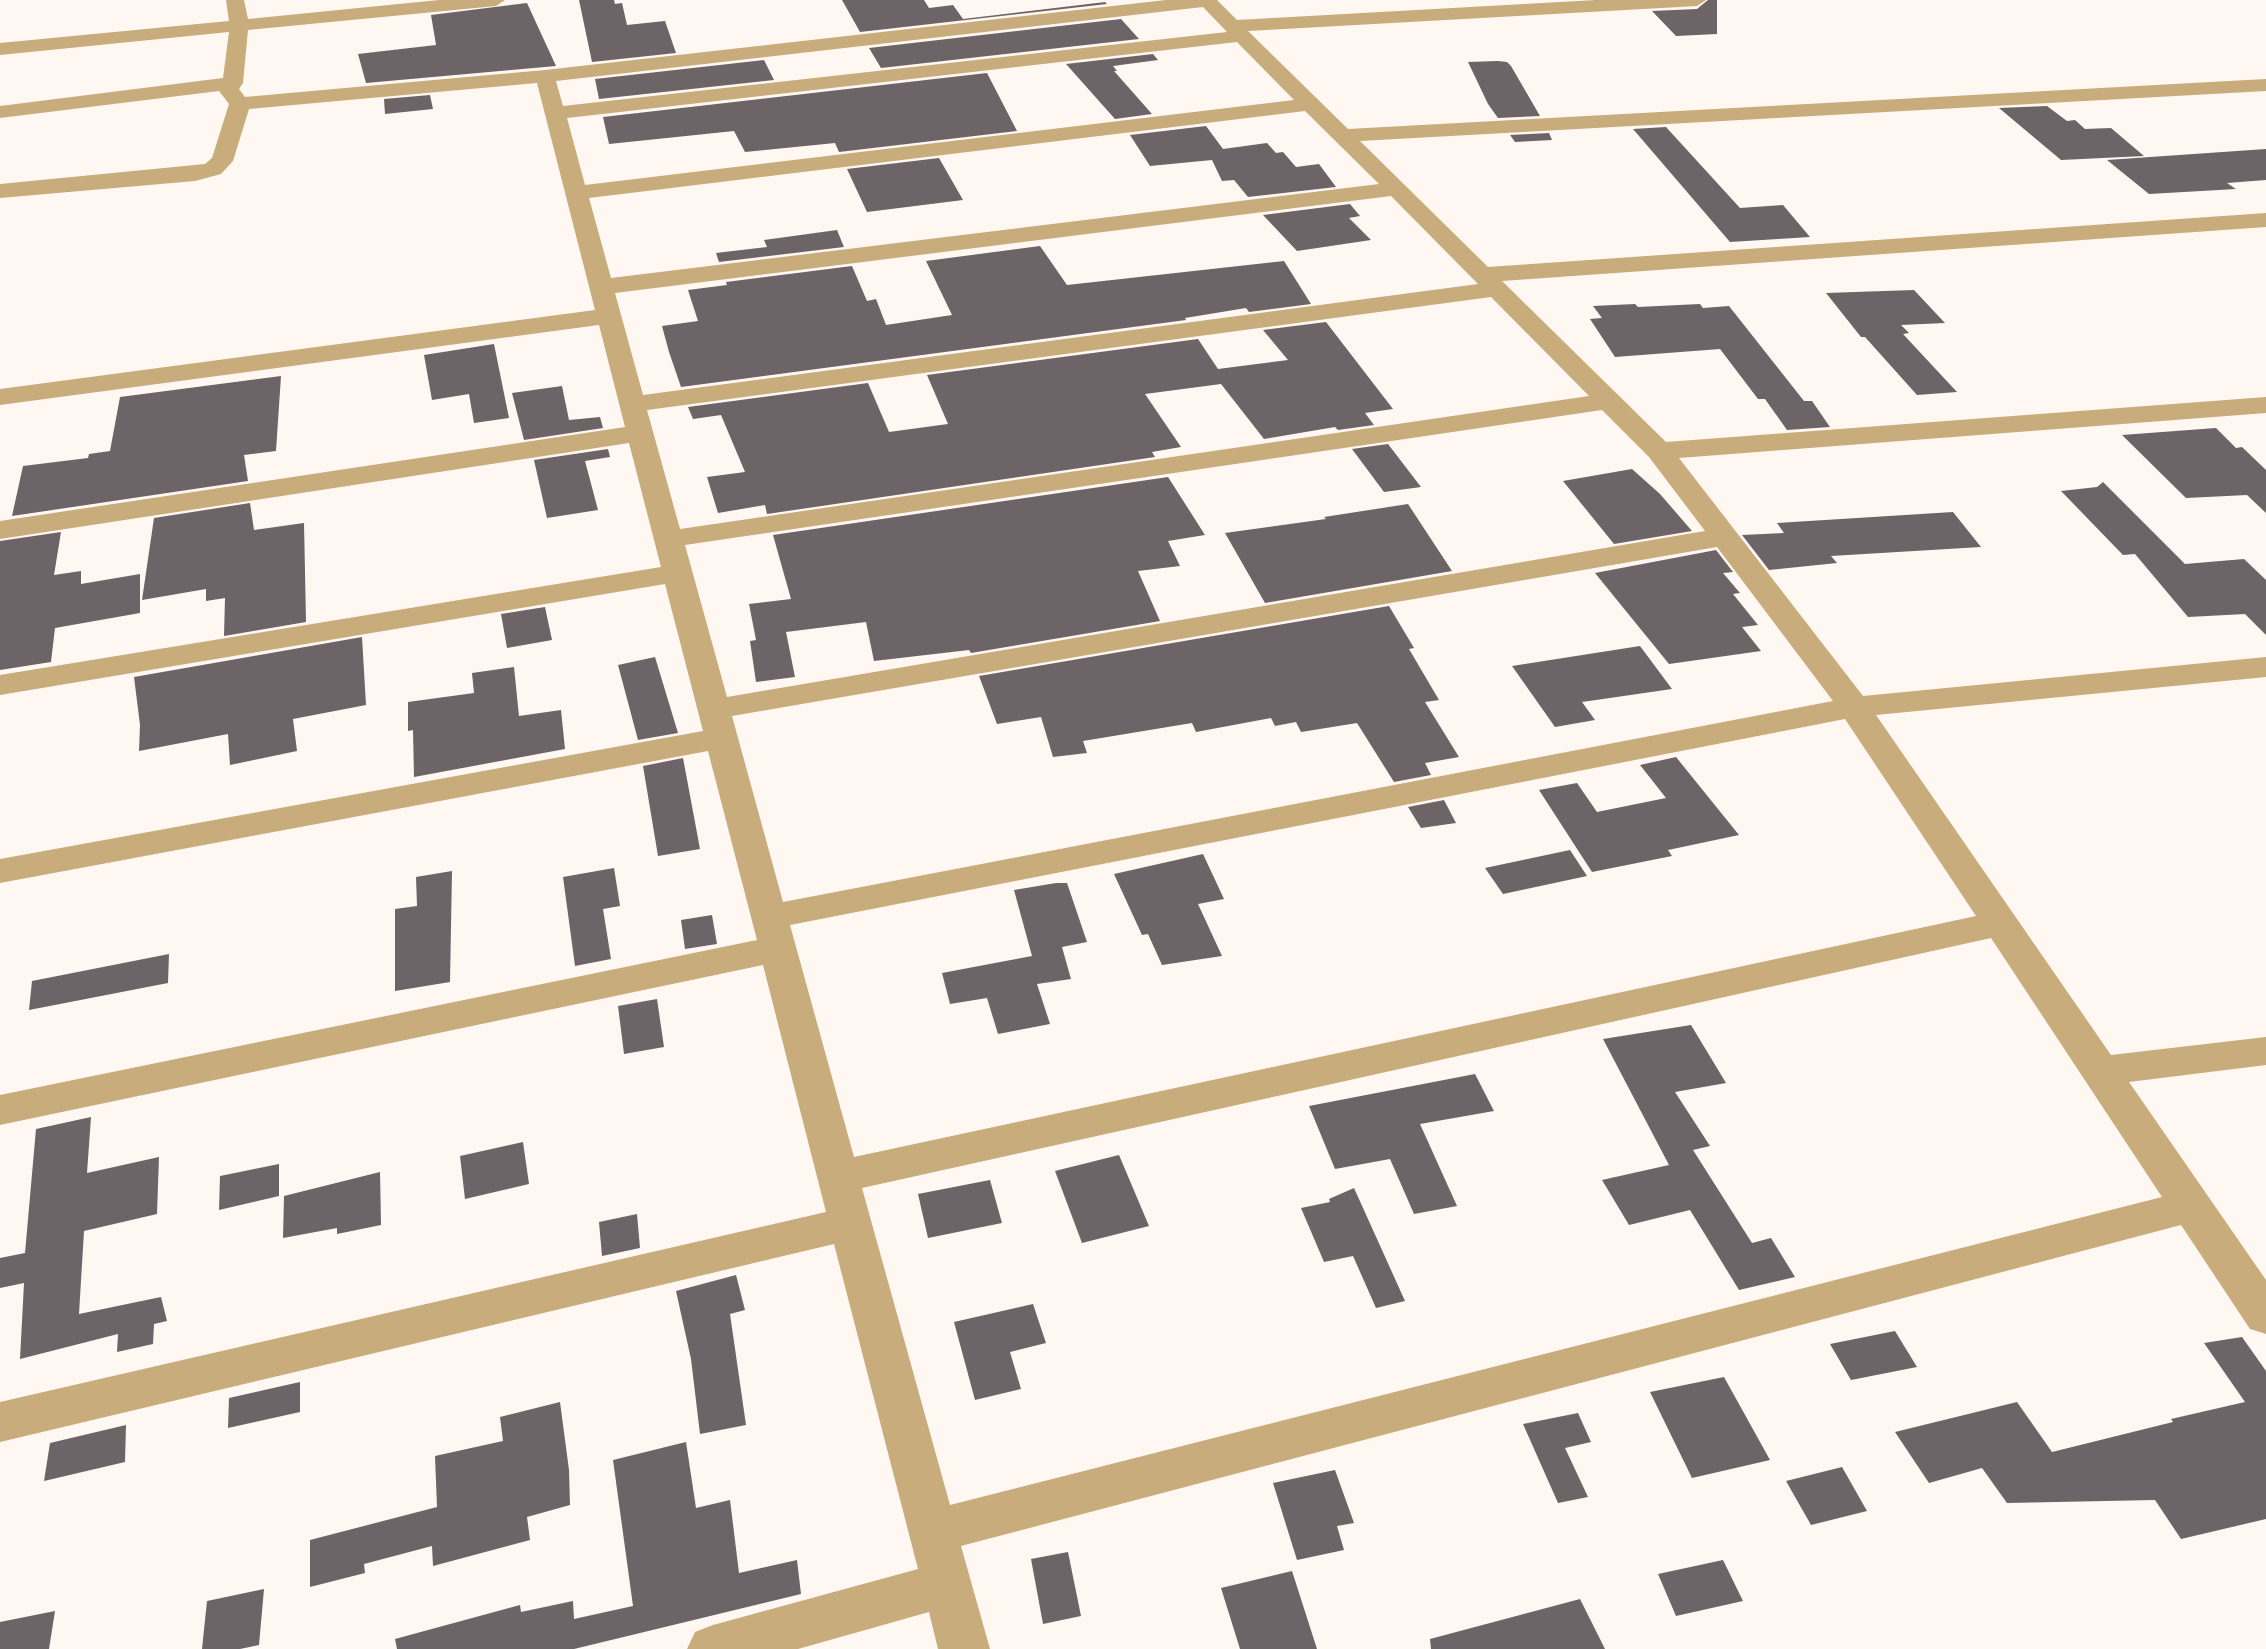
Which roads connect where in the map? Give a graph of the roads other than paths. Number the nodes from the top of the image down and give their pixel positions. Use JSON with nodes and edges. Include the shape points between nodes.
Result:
{"nodes":[{"id":1,"x":235,"y":0,"type":"edge"},
{"id":2,"x":496,"y":0,"type":"edge"},
{"id":3,"x":1206,"y":0,"type":"edge"},
{"id":4,"x":1697,"y":0,"type":"edge"},
{"id":5,"x":239,"y":25,"type":"junction"},
{"id":6,"x":1237,"y":31,"type":"junction"},
{"id":7,"x":0,"y":49,"type":"edge"},
{"id":8,"x":545,"y":76,"type":"junction"},
{"id":9,"x":2266,"y":85,"type":"edge"},
{"id":10,"x":237,"y":94,"type":"junction"},
{"id":11,"x":1310,"y":104,"type":"junction"},
{"id":12,"x":0,"y":111,"type":"edge"},
{"id":13,"x":555,"y":113,"type":"junction"},
{"id":14,"x":1342,"y":136,"type":"junction"},
{"id":15,"x":1396,"y":190,"type":"junction"},
{"id":16,"x":0,"y":191,"type":"edge"},
{"id":17,"x":576,"y":193,"type":"junction"},
{"id":18,"x":2266,"y":220,"type":"edge"},
{"id":19,"x":1489,"y":282,"type":"junction"},
{"id":20,"x":605,"y":301,"type":"junction"},
{"id":21,"x":0,"y":397,"type":"edge"},
{"id":22,"x":1608,"y":401,"type":"junction"},
{"id":23,"x":2266,"y":405,"type":"edge"},
{"id":24,"x":636,"y":419,"type":"junction"},
{"id":25,"x":1659,"y":452,"type":"junction"},
{"id":26,"x":0,"y":530,"type":"edge"},
{"id":27,"x":1724,"y":537,"type":"junction"},
{"id":28,"x":669,"y":539,"type":"junction"},
{"id":29,"x":678,"y":573,"type":"junction"},
{"id":30,"x":2266,"y":667,"type":"edge"},
{"id":31,"x":0,"y":685,"type":"edge"},
{"id":32,"x":1854,"y":707,"type":"junction"},
{"id":33,"x":718,"y":723,"type":"junction"},
{"id":34,"x":0,"y":871,"type":"edge"},
{"id":35,"x":2000,"y":923,"type":"junction"},
{"id":36,"x":773,"y":933,"type":"junction"},
{"id":37,"x":2266,"y":1051,"type":"edge"},
{"id":38,"x":2100,"y":1071,"type":"junction"},
{"id":39,"x":0,"y":1110,"type":"edge"},
{"id":40,"x":838,"y":1177,"type":"junction"},
{"id":41,"x":2192,"y":1206,"type":"junction"},
{"id":42,"x":850,"y":1223,"type":"junction"},
{"id":43,"x":2266,"y":1316,"type":"edge"},
{"id":44,"x":0,"y":1422,"type":"edge"},
{"id":45,"x":933,"y":1531,"type":"junction"},
{"id":46,"x":946,"y":1584,"type":"junction"},
{"id":47,"x":713,"y":1649,"type":"edge"},
{"id":48,"x":964,"y":1649,"type":"edge"}],
"edges":[{"from":1,"to":5,"type":"street"},
{"from":2,"to":5,"type":"street"},
{"from":3,"to":6,"type":"street"},
{"from":3,"to":8,"type":"street"},
{"from":4,"to":6,"type":"street"},
{"from":5,"to":7,"type":"street"},
{"from":5,"to":10,"type":"street"},
{"from":6,"to":11,"type":"street"},
{"from":6,"to":13,"type":"street"},
{"from":8,"to":10,"type":"street"},
{"from":8,"to":13,"type":"street"},
{"from":9,"to":14,"type":"street"},
{"from":10,"to":12,"type":"street"},
{"from":10,"to":16,"type":"street","via":[[222,161],[207,173]]},
{"from":11,"to":14,"type":"street"},
{"from":11,"to":17,"type":"street"},
{"from":13,"to":17,"type":"street"},
{"from":14,"to":15,"type":"street"},
{"from":15,"to":19,"type":"street"},
{"from":15,"to":20,"type":"street"},
{"from":17,"to":20,"type":"street"},
{"from":18,"to":19,"type":"street"},
{"from":19,"to":22,"type":"street"},
{"from":19,"to":24,"type":"street"},
{"from":20,"to":21,"type":"street"},
{"from":20,"to":24,"type":"street"},
{"from":22,"to":25,"type":"street"},
{"from":22,"to":28,"type":"street"},
{"from":23,"to":25,"type":"street"},
{"from":24,"to":26,"type":"street"},
{"from":24,"to":28,"type":"street"},
{"from":25,"to":27,"type":"street"},
{"from":27,"to":32,"type":"street"},
{"from":27,"to":33,"type":"street"},
{"from":28,"to":29,"type":"street"},
{"from":29,"to":31,"type":"street"},
{"from":29,"to":33,"type":"street"},
{"from":30,"to":32,"type":"street"},
{"from":32,"to":35,"type":"street"},
{"from":32,"to":36,"type":"street"},
{"from":33,"to":34,"type":"street"},
{"from":33,"to":36,"type":"street"},
{"from":35,"to":38,"type":"street"},
{"from":35,"to":40,"type":"street"},
{"from":36,"to":39,"type":"street"},
{"from":36,"to":40,"type":"street"},
{"from":37,"to":38,"type":"street"},
{"from":38,"to":41,"type":"street"},
{"from":40,"to":42,"type":"street"},
{"from":41,"to":43,"type":"street"},
{"from":41,"to":45,"type":"street"},
{"from":42,"to":44,"type":"street"},
{"from":42,"to":45,"type":"street"},
{"from":45,"to":46,"type":"street"},
{"from":46,"to":47,"type":"street"},
{"from":46,"to":48,"type":"street"}]}
